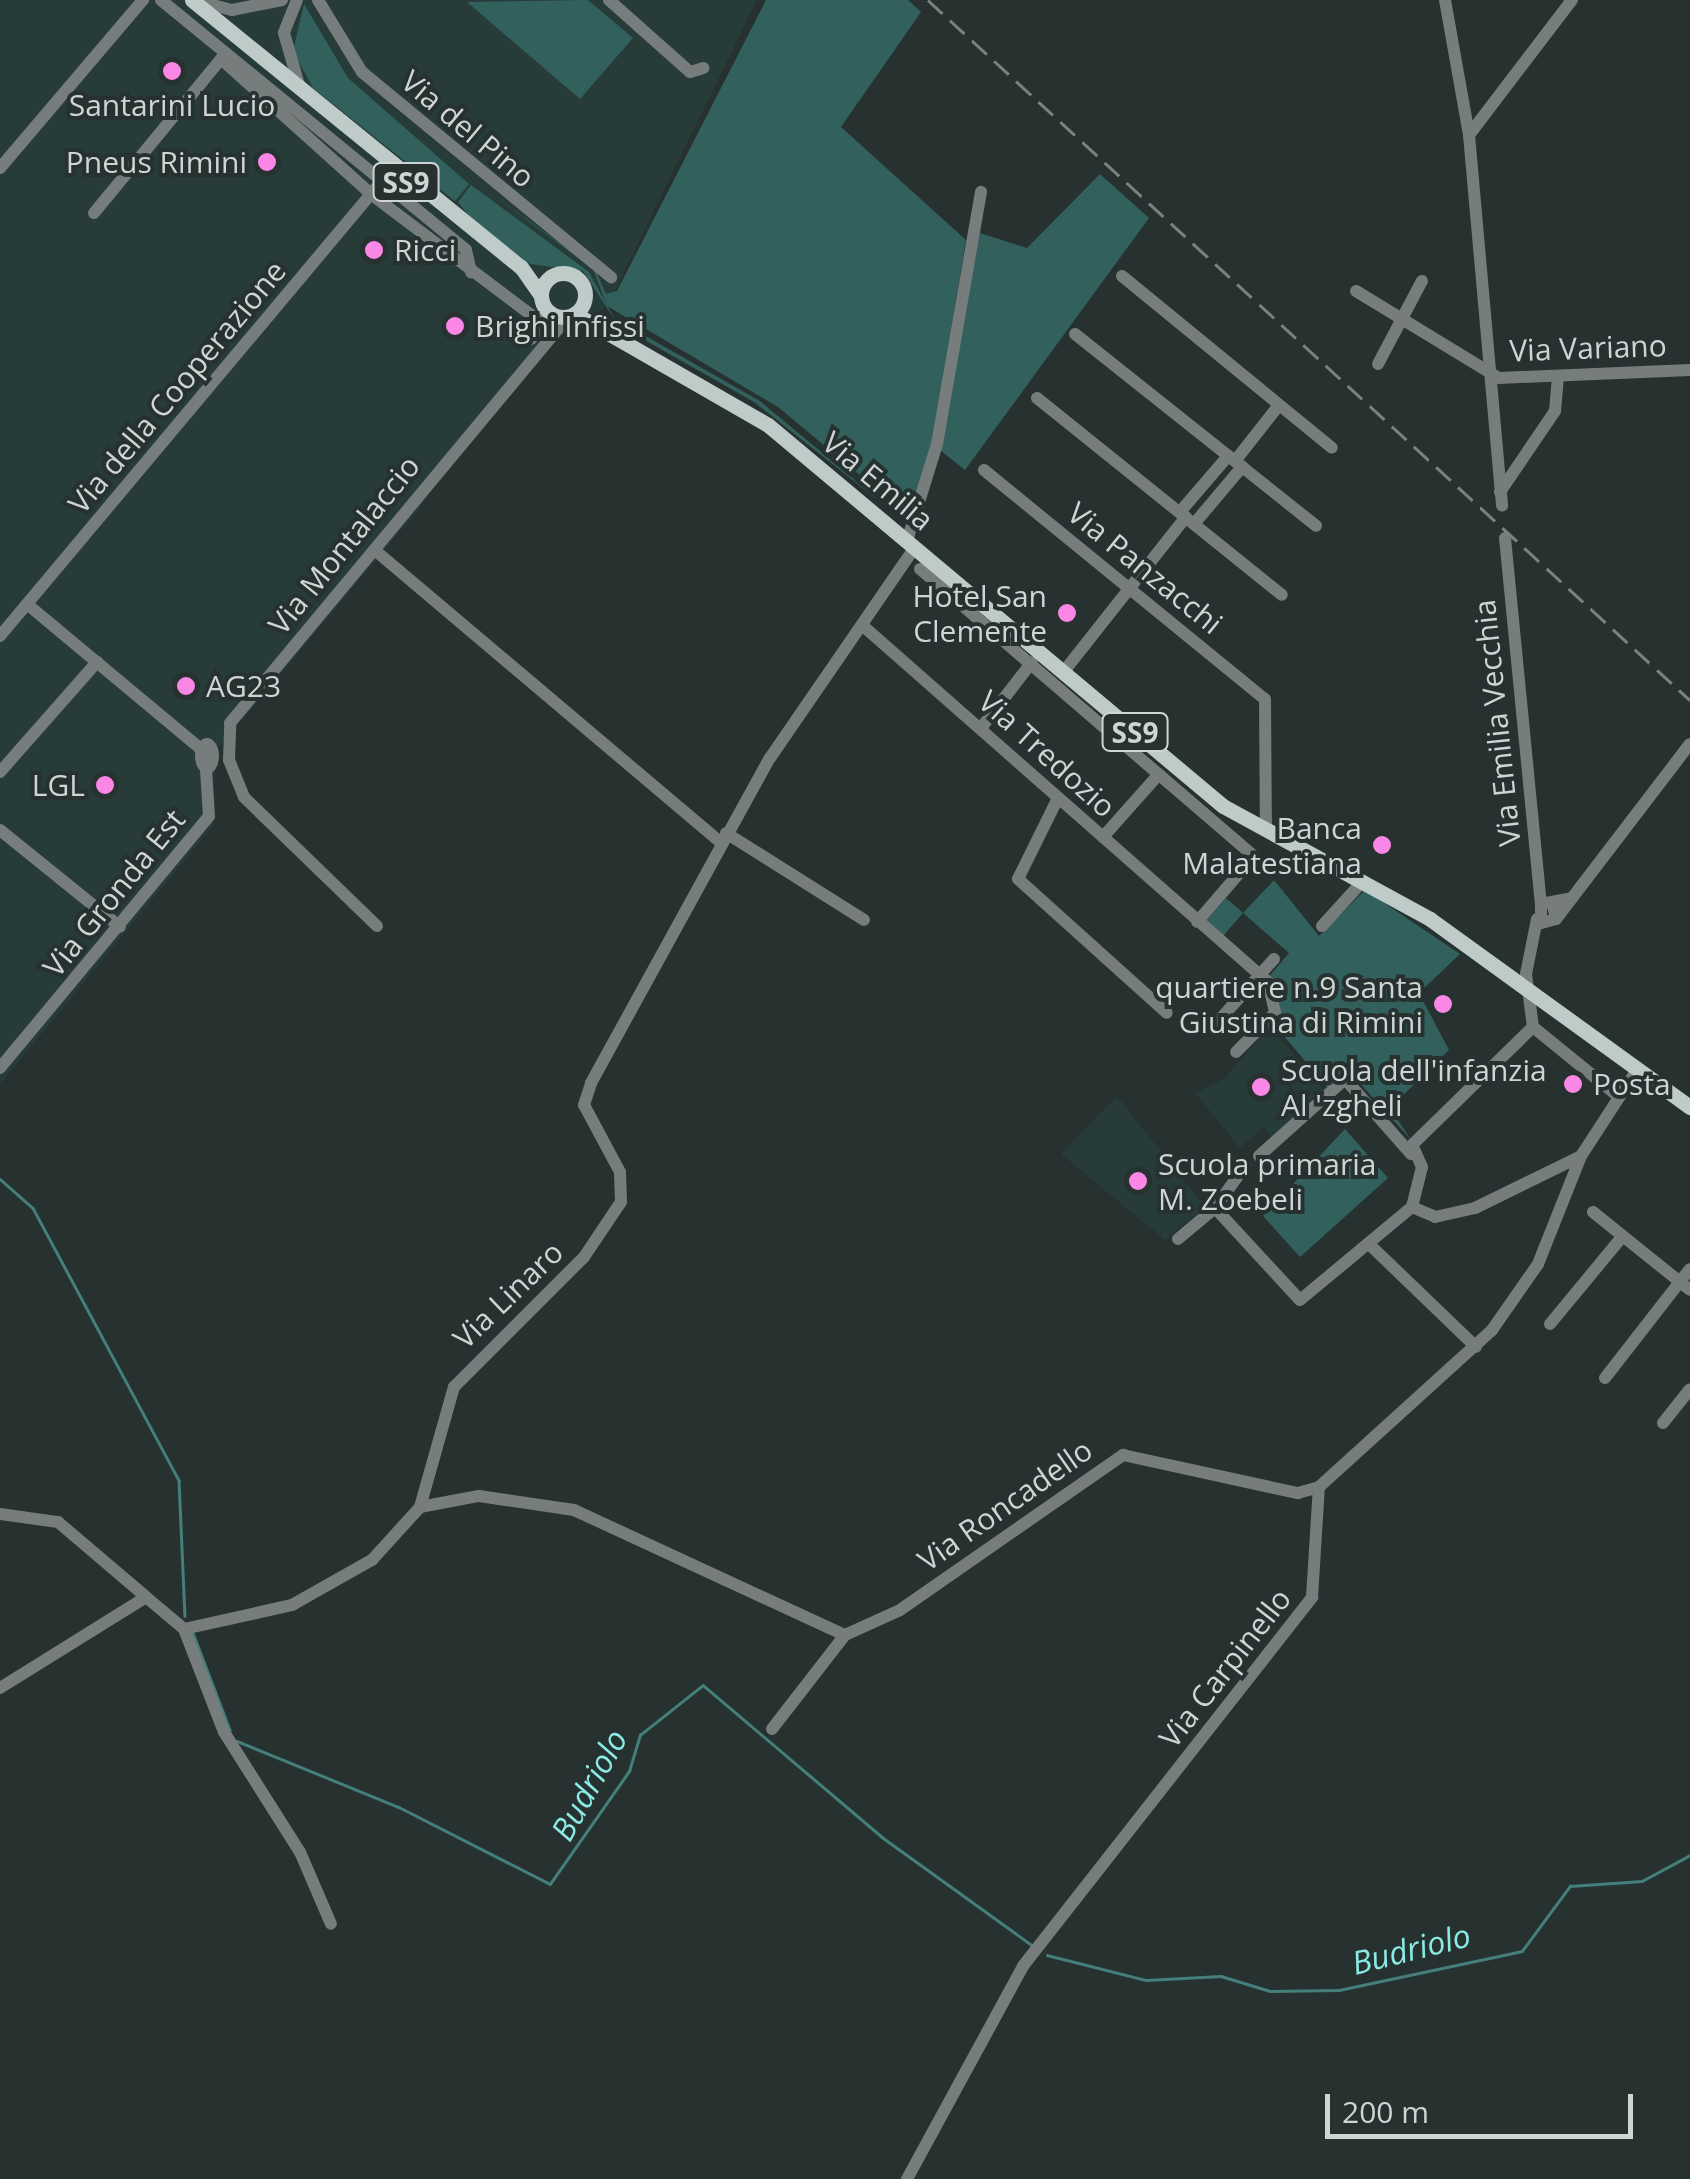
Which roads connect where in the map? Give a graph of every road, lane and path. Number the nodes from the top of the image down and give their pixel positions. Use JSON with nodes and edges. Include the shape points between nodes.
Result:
{"nodes":[{"id":1,"x":143,"y":0,"type":"edge"},
{"id":2,"x":161,"y":0,"type":"edge"},
{"id":3,"x":192,"y":0,"type":"edge"},
{"id":4,"x":282,"y":0,"type":"edge"},
{"id":5,"x":296,"y":0,"type":"edge"},
{"id":6,"x":318,"y":0,"type":"edge"},
{"id":7,"x":609,"y":0,"type":"edge"},
{"id":8,"x":1445,"y":0,"type":"edge"},
{"id":9,"x":1572,"y":0,"type":"edge"},
{"id":10,"x":231,"y":47,"type":"junction"},
{"id":11,"x":703,"y":68,"type":"dead end"},
{"id":12,"x":299,"y":85,"type":"junction"},
{"id":13,"x":1469,"y":135,"type":"junction"},
{"id":14,"x":0,"y":168,"type":"edge"},
{"id":15,"x":391,"y":170,"type":"junction"},
{"id":16,"x":376,"y":189,"type":"junction"},
{"id":17,"x":981,"y":192,"type":"dead end"},
{"id":18,"x":94,"y":213,"type":"dead end"},
{"id":19,"x":521,"y":267,"type":"junction"},
{"id":20,"x":558,"y":274,"type":"junction"},
{"id":21,"x":1122,"y":276,"type":"dead end"},
{"id":22,"x":611,"y":277,"type":"dead end"},
{"id":23,"x":1422,"y":281,"type":"dead end"},
{"id":24,"x":1356,"y":291,"type":"dead end"},
{"id":25,"x":586,"y":294,"type":"junction"},
{"id":26,"x":542,"y":300,"type":"junction"},
{"id":27,"x":572,"y":316,"type":"junction"},
{"id":28,"x":1401,"y":320,"type":"junction"},
{"id":29,"x":604,"y":323,"type":"junction"},
{"id":30,"x":1075,"y":334,"type":"dead end"},
{"id":31,"x":549,"y":335,"type":"junction"},
{"id":32,"x":532,"y":339,"type":"dead end"},
{"id":33,"x":1378,"y":364,"type":"dead end"},
{"id":34,"x":1690,"y":370,"type":"edge"},
{"id":35,"x":1489,"y":372,"type":"junction"},
{"id":36,"x":1558,"y":376,"type":"junction"},
{"id":37,"x":1037,"y":398,"type":"dead end"},
{"id":38,"x":1279,"y":404,"type":"junction"},
{"id":39,"x":1332,"y":448,"type":"dead end"},
{"id":40,"x":1235,"y":461,"type":"junction"},
{"id":41,"x":984,"y":470,"type":"dead end"},
{"id":42,"x":1187,"y":518,"type":"junction"},
{"id":43,"x":1316,"y":526,"type":"dead end"},
{"id":44,"x":1505,"y":538,"type":"dead end"},
{"id":45,"x":911,"y":544,"type":"junction"},
{"id":46,"x":377,"y":552,"type":"junction"},
{"id":47,"x":920,"y":570,"type":"dead end"},
{"id":48,"x":1130,"y":588,"type":"junction"},
{"id":49,"x":1282,"y":595,"type":"dead end"},
{"id":50,"x":28,"y":604,"type":"junction"},
{"id":51,"x":862,"y":625,"type":"junction"},
{"id":52,"x":0,"y":636,"type":"edge"},
{"id":53,"x":97,"y":662,"type":"junction"},
{"id":54,"x":1032,"y":662,"type":"junction"},
{"id":55,"x":1064,"y":670,"type":"junction"},
{"id":56,"x":1098,"y":707,"type":"junction"},
{"id":57,"x":230,"y":723,"type":"junction"},
{"id":58,"x":980,"y":728,"type":"junction"},
{"id":59,"x":1690,"y":744,"type":"edge"},
{"id":60,"x":205,"y":749,"type":"junction"},
{"id":61,"x":0,"y":772,"type":"edge"},
{"id":62,"x":1159,"y":774,"type":"junction"},
{"id":63,"x":1058,"y":798,"type":"junction"},
{"id":64,"x":1223,"y":806,"type":"junction"},
{"id":65,"x":1214,"y":820,"type":"junction"},
{"id":66,"x":1266,"y":828,"type":"junction"},
{"id":67,"x":0,"y":830,"type":"edge"},
{"id":68,"x":1103,"y":837,"type":"junction"},
{"id":69,"x":723,"y":838,"type":"junction"},
{"id":70,"x":1363,"y":881,"type":"junction"},
{"id":71,"x":1576,"y":895,"type":"junction"},
{"id":72,"x":1547,"y":904,"type":"junction"},
{"id":73,"x":1537,"y":919,"type":"junction"},
{"id":74,"x":864,"y":920,"type":"dead end"},
{"id":75,"x":1554,"y":921,"type":"junction"},
{"id":76,"x":1197,"y":922,"type":"junction"},
{"id":77,"x":377,"y":926,"type":"dead end"},
{"id":78,"x":1322,"y":926,"type":"dead end"},
{"id":79,"x":120,"y":927,"type":"junction"},
{"id":80,"x":1533,"y":946,"type":"junction"},
{"id":81,"x":1274,"y":959,"type":"dead end"},
{"id":82,"x":1259,"y":975,"type":"junction"},
{"id":83,"x":1531,"y":996,"type":"junction"},
{"id":84,"x":1167,"y":1012,"type":"dead end"},
{"id":85,"x":1214,"y":1026,"type":"dead end"},
{"id":86,"x":1533,"y":1027,"type":"junction"},
{"id":87,"x":16,"y":1050,"type":"junction"},
{"id":88,"x":1236,"y":1052,"type":"dead end"},
{"id":89,"x":0,"y":1054,"type":"edge"},
{"id":90,"x":0,"y":1068,"type":"edge"},
{"id":91,"x":1635,"y":1073,"type":"junction"},
{"id":92,"x":1618,"y":1096,"type":"junction"},
{"id":93,"x":1690,"y":1107,"type":"edge"},
{"id":94,"x":1410,"y":1154,"type":"junction"},
{"id":95,"x":1259,"y":1156,"type":"dead end"},
{"id":96,"x":1581,"y":1156,"type":"junction"},
{"id":97,"x":1244,"y":1166,"type":"dead end"},
{"id":98,"x":1412,"y":1207,"type":"junction"},
{"id":99,"x":1215,"y":1208,"type":"junction"},
{"id":100,"x":1593,"y":1212,"type":"dead end"},
{"id":101,"x":1622,"y":1237,"type":"junction"},
{"id":102,"x":1178,"y":1239,"type":"dead end"},
{"id":103,"x":1370,"y":1245,"type":"junction"},
{"id":104,"x":1690,"y":1269,"type":"edge"},
{"id":105,"x":1685,"y":1286,"type":"edge"},
{"id":106,"x":1550,"y":1324,"type":"dead end"},
{"id":107,"x":1476,"y":1346,"type":"junction"},
{"id":108,"x":1605,"y":1378,"type":"dead end"},
{"id":109,"x":1690,"y":1389,"type":"edge"},
{"id":110,"x":1663,"y":1423,"type":"dead end"},
{"id":111,"x":1319,"y":1487,"type":"junction"},
{"id":112,"x":420,"y":1507,"type":"junction"},
{"id":113,"x":0,"y":1514,"type":"edge"},
{"id":114,"x":146,"y":1596,"type":"junction"},
{"id":115,"x":184,"y":1629,"type":"junction"},
{"id":116,"x":845,"y":1636,"type":"junction"},
{"id":117,"x":0,"y":1688,"type":"edge"},
{"id":118,"x":772,"y":1729,"type":"dead end"},
{"id":119,"x":331,"y":1924,"type":"dead end"},
{"id":120,"x":907,"y":2179,"type":"edge"}],
"edges":[{"from":1,"to":14,"type":"street"},
{"from":2,"to":10,"type":"street"},
{"from":3,"to":4,"type":"street","via":[[245,10]]},
{"from":3,"to":10,"type":"main road","name":"Via Emilia","number":"SS9"},
{"from":5,"to":12,"type":"street","via":[[284,33]]},
{"from":6,"to":22,"type":"street","name":"Via del Pino","via":[[362,72]]},
{"from":7,"to":11,"type":"street","via":[[690,72]]},
{"from":8,"to":13,"type":"street"},
{"from":9,"to":13,"type":"street"},
{"from":10,"to":12,"type":"main road","name":"Via Emilia","number":"SS9"},
{"from":10,"to":16,"type":"street","via":[[290,112]]},
{"from":10,"to":18,"type":"street"},
{"from":12,"to":15,"type":"main road","name":"Via Emilia","number":"SS9"},
{"from":13,"to":35,"type":"street"},
{"from":15,"to":16,"type":"street","name":"Via della Cooperazione"},
{"from":15,"to":19,"type":"main road","name":"Via Emilia","number":"SS9"},
{"from":16,"to":32,"type":"street","via":[[537,322]]},
{"from":16,"to":50,"type":"street","name":"Via della Cooperazione"},
{"from":17,"to":45,"type":"street","name":"Via Linaro","via":[[936,444]]},
{"from":19,"to":20,"type":"main road","name":"Via Emilia","number":"SS9"},
{"from":19,"to":26,"type":"main road","name":"Via Emilia","number":"SS9"},
{"from":20,"to":25,"type":"main road","name":"Via Emilia","number":"SS9","via":[[574,276]]},
{"from":20,"to":26,"type":"main road"},
{"from":21,"to":38,"type":"street"},
{"from":23,"to":28,"type":"street"},
{"from":24,"to":28,"type":"street"},
{"from":25,"to":27,"type":"main road"},
{"from":25,"to":29,"type":"main road","name":"Via Emilia","number":"SS9"},
{"from":26,"to":27,"type":"main road","name":"Via Emilia","number":"SS9"},
{"from":26,"to":31,"type":"street"},
{"from":27,"to":29,"type":"main road","name":"Via Emilia","number":"SS9"},
{"from":27,"to":31,"type":"street","name":"Via Montalaccio"},
{"from":28,"to":33,"type":"street"},
{"from":28,"to":35,"type":"street"},
{"from":29,"to":45,"type":"main road","name":"Via Emilia","number":"SS9","via":[[756,416]]},
{"from":30,"to":40,"type":"street"},
{"from":31,"to":46,"type":"street","name":"Via Montalaccio"},
{"from":34,"to":36,"type":"street","name":"Via Variano"},
{"from":35,"to":36,"type":"street","name":"Via Variano"},
{"from":35,"to":36,"type":"street","via":[[1501,499],[1555,411]]},
{"from":37,"to":42,"type":"street"},
{"from":38,"to":39,"type":"street"},
{"from":38,"to":40,"type":"street"},
{"from":40,"to":42,"type":"street"},
{"from":40,"to":43,"type":"street"},
{"from":41,"to":48,"type":"street","name":"Via Panzacchi"},
{"from":42,"to":48,"type":"street"},
{"from":42,"to":49,"type":"street"},
{"from":44,"to":72,"type":"street","name":"Via Emilia Vecchia"},
{"from":45,"to":51,"type":"street","name":"Via Linaro"},
{"from":45,"to":55,"type":"main road","name":"Via Emilia","number":"SS9"},
{"from":46,"to":57,"type":"street","name":"Via Montalaccio"},
{"from":46,"to":69,"type":"street","via":[[486,650]]},
{"from":47,"to":54,"type":"street","name":"Via Emilia"},
{"from":48,"to":55,"type":"street"},
{"from":48,"to":66,"type":"street","name":"Via Panzacchi","via":[[1268,710]]},
{"from":50,"to":52,"type":"street","name":"Via della Cooperazione"},
{"from":50,"to":53,"type":"street"},
{"from":51,"to":58,"type":"street","name":"Via Tredozio"},
{"from":51,"to":69,"type":"street","name":"Via Linaro"},
{"from":53,"to":60,"type":"street"},
{"from":53,"to":61,"type":"street"},
{"from":54,"to":56,"type":"street","name":"Via Emilia"},
{"from":54,"to":58,"type":"street"},
{"from":55,"to":56,"type":"main road","name":"Via Emilia","number":"SS9"},
{"from":56,"to":62,"type":"street","name":"Via Emilia"},
{"from":56,"to":64,"type":"main road","name":"Via Emilia","number":"SS9"},
{"from":57,"to":60,"type":"street"},
{"from":57,"to":77,"type":"street","via":[[230,760],[244,797]]},
{"from":58,"to":63,"type":"street","name":"Via Tredozio"},
{"from":59,"to":71,"type":"street"},
{"from":60,"to":79,"type":"street","name":"Via Gronda Est","via":[[209,816]]},
{"from":62,"to":65,"type":"street","name":"Via Emilia"},
{"from":62,"to":68,"type":"street"},
{"from":63,"to":68,"type":"street","name":"Via Tredozio"},
{"from":63,"to":84,"type":"street","via":[[1018,879]]},
{"from":64,"to":65,"type":"street"},
{"from":64,"to":66,"type":"main road","name":"Via Emilia","number":"SS9"},
{"from":65,"to":76,"type":"street","via":[[1254,856]]},
{"from":66,"to":70,"type":"main road","name":"Via Emilia","number":"SS9"},
{"from":67,"to":79,"type":"street"},
{"from":68,"to":76,"type":"street","name":"Via Tredozio"},
{"from":69,"to":74,"type":"street"},
{"from":69,"to":112,"type":"street","name":"Via Linaro","via":[[586,1095],[624,1188],[615,1217],[454,1386]]},
{"from":70,"to":78,"type":"street"},
{"from":70,"to":83,"type":"main road","name":"Via Emilia","number":"SS9"},
{"from":71,"to":72,"type":"street"},
{"from":71,"to":75,"type":"street"},
{"from":72,"to":73,"type":"street","name":"Via Emilia Vecchia"},
{"from":72,"to":75,"type":"street","name":"Via Emilia Vecchia"},
{"from":73,"to":75,"type":"street"},
{"from":73,"to":80,"type":"street","name":"Via Emilia Vecchia"},
{"from":75,"to":80,"type":"street"},
{"from":76,"to":82,"type":"street","name":"Via Tredozio"},
{"from":79,"to":87,"type":"street","name":"Via Gronda Est"},
{"from":80,"to":83,"type":"street","name":"Via Emilia Vecchia"},
{"from":81,"to":82,"type":"street"},
{"from":82,"to":85,"type":"street"},
{"from":82,"to":88,"type":"street","via":[[1277,1006]]},
{"from":83,"to":86,"type":"street"},
{"from":83,"to":91,"type":"main road","name":"Via Emilia","number":"SS9"},
{"from":86,"to":92,"type":"street"},
{"from":86,"to":94,"type":"street"},
{"from":87,"to":89,"type":"street"},
{"from":87,"to":90,"type":"street","name":"Via Gronda Est"},
{"from":91,"to":92,"type":"street"},
{"from":91,"to":93,"type":"main road","name":"Via Emilia","number":"SS9"},
{"from":92,"to":96,"type":"street"},
{"from":94,"to":95,"type":"street","via":[[1345,1079]]},
{"from":94,"to":98,"type":"street","via":[[1422,1168]]},
{"from":96,"to":98,"type":"street","via":[[1475,1208],[1435,1217]]},
{"from":96,"to":107,"type":"street","via":[[1538,1264]]},
{"from":97,"to":99,"type":"street"},
{"from":98,"to":103,"type":"street"},
{"from":99,"to":102,"type":"street"},
{"from":99,"to":103,"type":"street","via":[[1300,1300]]},
{"from":100,"to":101,"type":"street"},
{"from":101,"to":105,"type":"street"},
{"from":101,"to":106,"type":"street"},
{"from":103,"to":107,"type":"street"},
{"from":104,"to":105,"type":"street"},
{"from":105,"to":108,"type":"street"},
{"from":107,"to":111,"type":"street"},
{"from":109,"to":110,"type":"street"},
{"from":111,"to":116,"type":"street","name":"Via Roncadello","via":[[1298,1493],[1123,1455],[900,1610]]},
{"from":111,"to":120,"type":"street","name":"Via Carpinello","via":[[1312,1597],[1023,1966]]},
{"from":112,"to":115,"type":"street","via":[[338,1583],[292,1606]]},
{"from":112,"to":116,"type":"street","via":[[479,1496],[574,1510]]},
{"from":113,"to":114,"type":"street","via":[[58,1522]]},
{"from":114,"to":115,"type":"street"},
{"from":114,"to":117,"type":"street"},
{"from":115,"to":119,"type":"street","via":[[224,1732],[300,1852]]},
{"from":116,"to":118,"type":"street","name":"Via Roncadello"}]}
